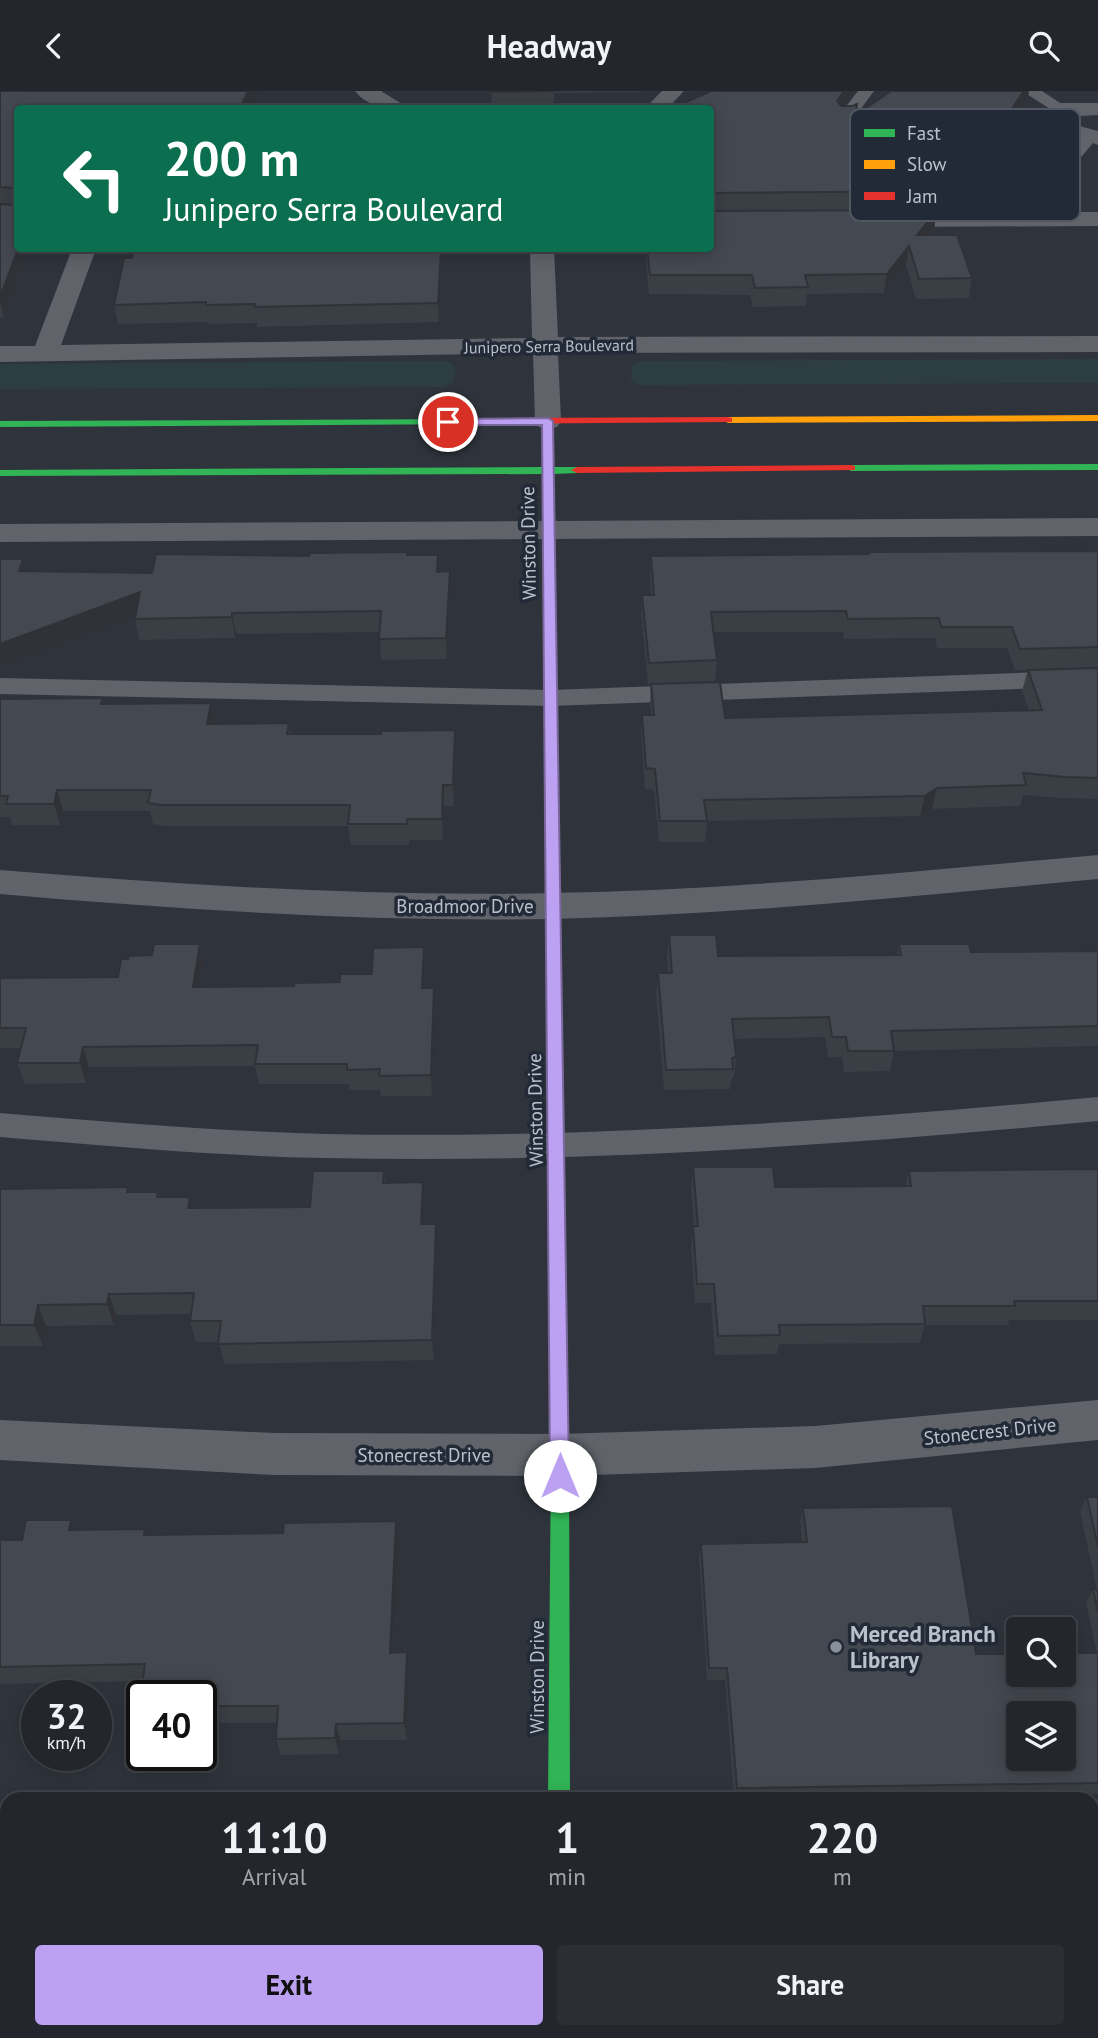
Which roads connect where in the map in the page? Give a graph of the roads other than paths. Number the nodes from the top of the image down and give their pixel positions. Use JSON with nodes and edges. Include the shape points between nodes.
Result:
{"nodes":[{"id":1,"x":365,"y":91,"type":"edge"},
{"id":2,"x":674,"y":91,"type":"edge"},
{"id":3,"x":866,"y":91,"type":"edge"},
{"id":4,"x":1030,"y":91,"type":"edge"},
{"id":5,"x":392,"y":105,"type":"edge"},
{"id":6,"x":658,"y":105,"type":"edge"},
{"id":7,"x":852,"y":109,"type":"edge"},
{"id":8,"x":1061,"y":109,"type":"joint"},
{"id":9,"x":1098,"y":109,"type":"edge"},
{"id":10,"x":850,"y":112,"type":"edge"},
{"id":11,"x":845,"y":118,"type":"edge"},
{"id":12,"x":1093,"y":137,"type":"edge"},
{"id":13,"x":1080,"y":151,"type":"edge"},
{"id":14,"x":1080,"y":219,"type":"edge"},
{"id":15,"x":1098,"y":219,"type":"edge"},
{"id":16,"x":83,"y":252,"type":"edge"},
{"id":17,"x":542,"y":252,"type":"edge"},
{"id":18,"x":1098,"y":344,"type":"edge"},
{"id":19,"x":545,"y":345,"type":"junction"},
{"id":20,"x":45,"y":354,"type":"junction"},
{"id":21,"x":0,"y":355,"type":"edge"},
{"id":22,"x":1098,"y":418,"type":"edge"},
{"id":23,"x":548,"y":421,"type":"junction"},
{"id":24,"x":0,"y":424,"type":"edge"},
{"id":25,"x":1098,"y":467,"type":"edge"},
{"id":26,"x":548,"y":470,"type":"junction"},
{"id":27,"x":0,"y":473,"type":"edge"},
{"id":28,"x":1098,"y":527,"type":"edge"},
{"id":29,"x":549,"y":530,"type":"junction"},
{"id":30,"x":0,"y":533,"type":"edge"},
{"id":31,"x":1098,"y":678,"type":"edge"},
{"id":32,"x":0,"y":686,"type":"edge"},
{"id":33,"x":550,"y":698,"type":"junction"},
{"id":34,"x":1098,"y":867,"type":"edge"},
{"id":35,"x":0,"y":882,"type":"edge"},
{"id":36,"x":553,"y":906,"type":"junction"},
{"id":37,"x":1098,"y":1109,"type":"edge"},
{"id":38,"x":0,"y":1125,"type":"edge"},
{"id":39,"x":556,"y":1145,"type":"junction"},
{"id":40,"x":1098,"y":1420,"type":"edge"},
{"id":41,"x":0,"y":1440,"type":"edge"},
{"id":42,"x":560,"y":1455,"type":"junction"},
{"id":43,"x":559,"y":1792,"type":"edge"}],
"edges":[{"from":1,"to":5,"type":"street"},
{"from":2,"to":6,"type":"street"},
{"from":3,"to":7,"type":"lane"},
{"from":4,"to":8,"type":"lane"},
{"from":8,"to":9,"type":"street"},
{"from":10,"to":11,"type":"lane"},
{"from":12,"to":13,"type":"street"},
{"from":14,"to":15,"type":"street"},
{"from":16,"to":20,"type":"street"},
{"from":17,"to":19,"type":"street"},
{"from":18,"to":19,"type":"street","name":"Junipero Serra Boulevard"},
{"from":19,"to":20,"type":"street","name":"Junipero Serra Boulevard"},
{"from":19,"to":23,"type":"street"},
{"from":20,"to":21,"type":"street","name":"Junipero Serra Boulevard"},
{"from":22,"to":23,"type":"main road"},
{"from":23,"to":24,"type":"main road"},
{"from":23,"to":26,"type":"main road","name":"Winston Drive"},
{"from":25,"to":26,"type":"main road"},
{"from":26,"to":27,"type":"main road"},
{"from":26,"to":29,"type":"main road","name":"Winston Drive"},
{"from":28,"to":29,"type":"street"},
{"from":29,"to":30,"type":"street"},
{"from":29,"to":33,"type":"main road","name":"Winston Drive"},
{"from":31,"to":33,"type":"lane"},
{"from":32,"to":33,"type":"lane"},
{"from":33,"to":36,"type":"main road","name":"Winston Drive"},
{"from":34,"to":36,"type":"street","name":"Broadmoor Drive","via":[[818,892]]},
{"from":35,"to":36,"type":"street","name":"Broadmoor Drive","via":[[320,905]]},
{"from":36,"to":39,"type":"main road","name":"Winston Drive"},
{"from":37,"to":39,"type":"lane","via":[[803,1135]]},
{"from":38,"to":39,"type":"lane","via":[[325,1146]]},
{"from":39,"to":42,"type":"main road","name":"Winston Drive"},
{"from":40,"to":42,"type":"street","name":"Stonecrest Drive","via":[[815,1447]]},
{"from":41,"to":42,"type":"street","name":"Stonecrest Drive","via":[[274,1454]]},
{"from":42,"to":43,"type":"main road","name":"Winston Drive"}]}
